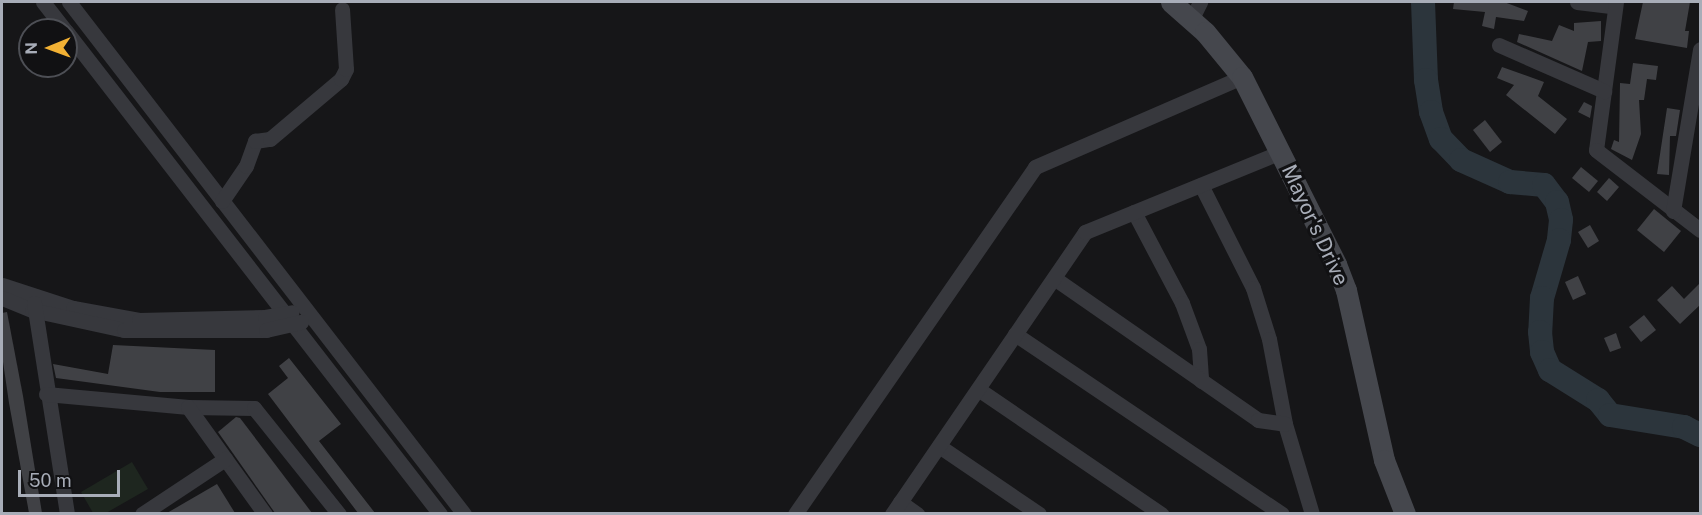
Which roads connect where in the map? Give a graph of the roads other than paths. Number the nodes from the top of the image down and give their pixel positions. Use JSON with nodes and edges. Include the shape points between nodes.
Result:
{"nodes":[{"id":1,"x":43,"y":2,"type":"edge"},
{"id":2,"x":69,"y":2,"type":"edge"},
{"id":3,"x":1171,"y":2,"type":"edge"},
{"id":4,"x":1577,"y":2,"type":"edge"},
{"id":5,"x":1616,"y":4,"type":"edge"},
{"id":6,"x":342,"y":9,"type":"dead end"},
{"id":7,"x":1196,"y":10,"type":"edge"},
{"id":8,"x":56,"y":18,"type":"edge"},
{"id":9,"x":1498,"y":45,"type":"dead end"},
{"id":10,"x":78,"y":46,"type":"edge"},
{"id":11,"x":1701,"y":49,"type":"edge"},
{"id":12,"x":1242,"y":77,"type":"junction"},
{"id":13,"x":1604,"y":91,"type":"junction"},
{"id":14,"x":1281,"y":152,"type":"junction"},
{"id":15,"x":1201,"y":185,"type":"junction"},
{"id":16,"x":222,"y":201,"type":"junction"},
{"id":17,"x":1673,"y":211,"type":"junction"},
{"id":18,"x":1134,"y":212,"type":"junction"},
{"id":19,"x":1701,"y":230,"type":"edge"},
{"id":20,"x":1054,"y":278,"type":"junction"},
{"id":21,"x":2,"y":285,"type":"edge"},
{"id":22,"x":2,"y":298,"type":"edge"},
{"id":23,"x":34,"y":303,"type":"junction"},
{"id":24,"x":307,"y":311,"type":"junction"},
{"id":25,"x":290,"y":321,"type":"junction"},
{"id":26,"x":1016,"y":334,"type":"junction"},
{"id":27,"x":1201,"y":381,"type":"junction"},
{"id":28,"x":978,"y":389,"type":"junction"},
{"id":29,"x":46,"y":394,"type":"junction"},
{"id":30,"x":188,"y":407,"type":"junction"},
{"id":31,"x":1285,"y":424,"type":"junction"},
{"id":32,"x":939,"y":446,"type":"junction"},
{"id":33,"x":225,"y":459,"type":"junction"},
{"id":34,"x":896,"y":508,"type":"edge"},
{"id":35,"x":67,"y":513,"type":"edge"},
{"id":36,"x":142,"y":513,"type":"edge"},
{"id":37,"x":263,"y":513,"type":"edge"},
{"id":38,"x":339,"y":513,"type":"edge"},
{"id":39,"x":440,"y":513,"type":"edge"},
{"id":40,"x":464,"y":513,"type":"edge"},
{"id":41,"x":795,"y":513,"type":"edge"},
{"id":42,"x":917,"y":513,"type":"edge"},
{"id":43,"x":1039,"y":513,"type":"edge"},
{"id":44,"x":1161,"y":513,"type":"edge"},
{"id":45,"x":1282,"y":513,"type":"edge"},
{"id":46,"x":1312,"y":513,"type":"edge"},
{"id":47,"x":1405,"y":513,"type":"edge"}],
"edges":[{"from":1,"to":8,"type":"street"},
{"from":2,"to":16,"type":"street"},
{"from":3,"to":7,"type":"street","name":"Mayor's Drive"},
{"from":4,"to":5,"type":"street"},
{"from":5,"to":13,"type":"street"},
{"from":6,"to":16,"type":"street","via":[[346,69],[341,80],[270,139],[255,141],[246,166]]},
{"from":7,"to":12,"type":"street","name":"Mayor's Drive"},
{"from":9,"to":13,"type":"street"},
{"from":10,"to":25,"type":"street"},
{"from":11,"to":17,"type":"street"},
{"from":12,"to":14,"type":"street","name":"Mayor's Drive"},
{"from":12,"to":41,"type":"street","via":[[1035,167]]},
{"from":13,"to":17,"type":"street","via":[[1596,150]]},
{"from":14,"to":15,"type":"street"},
{"from":14,"to":47,"type":"street","name":"Mayor's Drive","via":[[1346,290],[1384,460]]},
{"from":15,"to":18,"type":"street"},
{"from":15,"to":31,"type":"street","via":[[1253,288],[1269,339]]},
{"from":16,"to":24,"type":"street"},
{"from":17,"to":19,"type":"street"},
{"from":18,"to":20,"type":"street","via":[[1086,232]]},
{"from":18,"to":27,"type":"street","via":[[1182,303],[1199,349]]},
{"from":20,"to":26,"type":"street"},
{"from":20,"to":27,"type":"street"},
{"from":21,"to":23,"type":"street"},
{"from":22,"to":23,"type":"street"},
{"from":23,"to":25,"type":"street","via":[[145,332]]},
{"from":23,"to":29,"type":"street"},
{"from":24,"to":25,"type":"street"},
{"from":24,"to":40,"type":"street"},
{"from":25,"to":39,"type":"street"},
{"from":26,"to":28,"type":"street"},
{"from":26,"to":45,"type":"street"},
{"from":27,"to":31,"type":"street","via":[[1258,420]]},
{"from":28,"to":32,"type":"street"},
{"from":28,"to":44,"type":"street"},
{"from":29,"to":30,"type":"street"},
{"from":29,"to":35,"type":"street"},
{"from":30,"to":33,"type":"street"},
{"from":30,"to":38,"type":"street","via":[[254,408]]},
{"from":31,"to":46,"type":"street"},
{"from":32,"to":34,"type":"street"},
{"from":32,"to":43,"type":"street"},
{"from":33,"to":36,"type":"street"},
{"from":33,"to":37,"type":"street"},
{"from":34,"to":42,"type":"street"}]}
